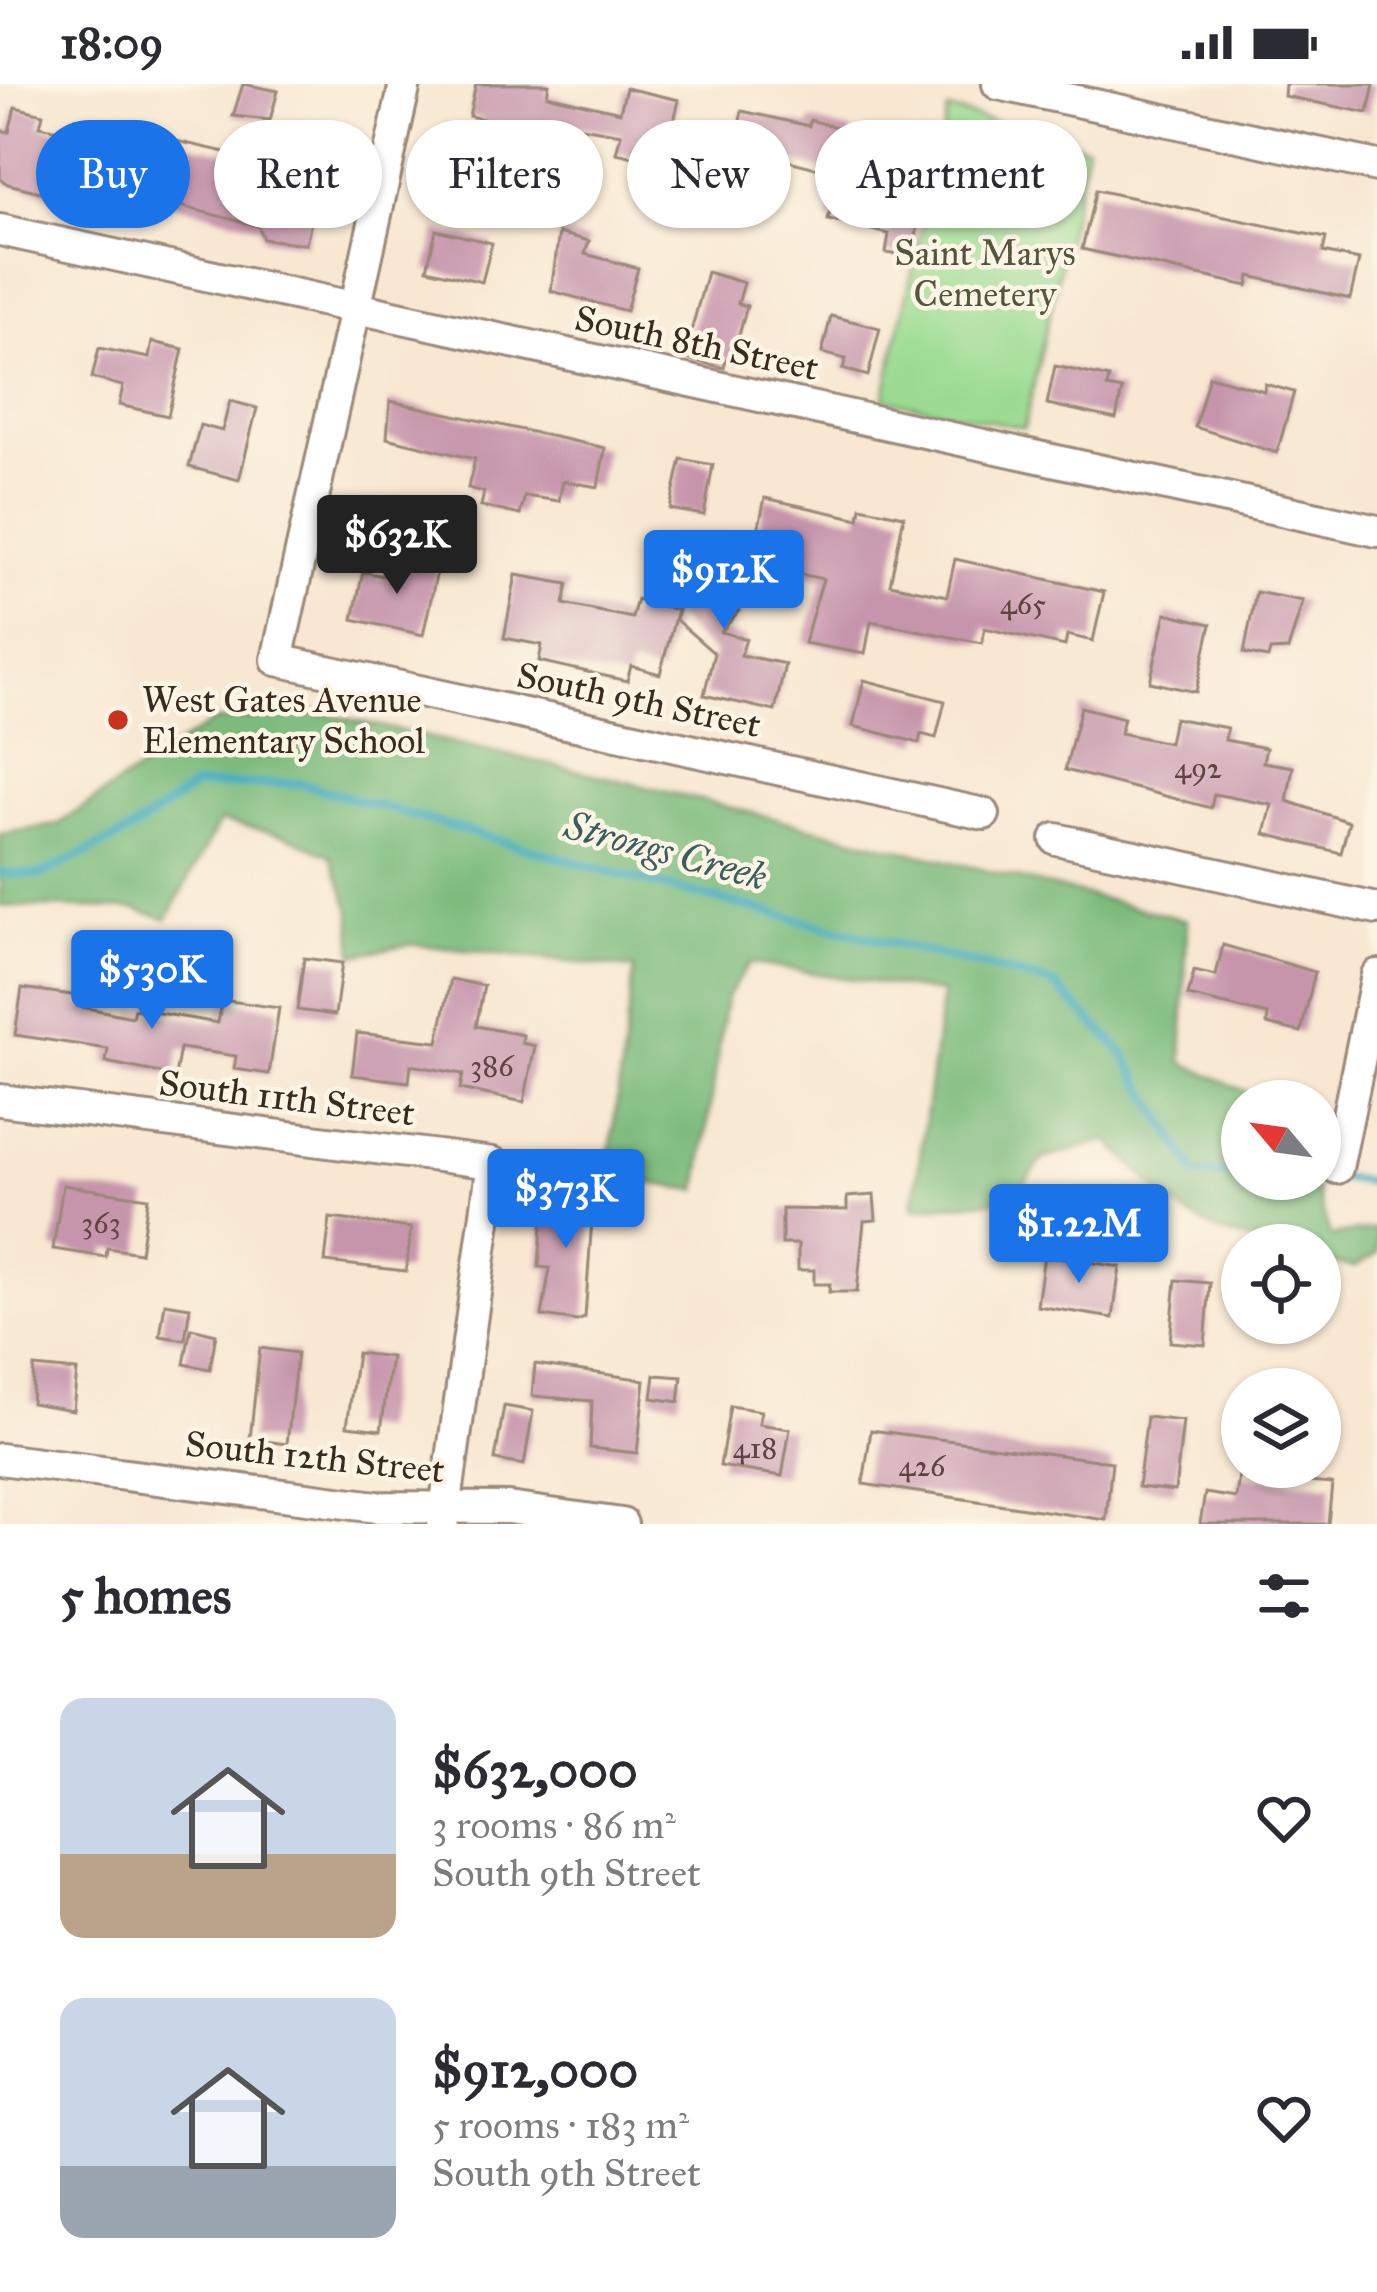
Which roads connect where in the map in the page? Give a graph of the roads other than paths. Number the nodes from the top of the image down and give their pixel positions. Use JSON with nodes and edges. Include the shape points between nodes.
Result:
{"nodes":[{"id":1,"x":405,"y":84,"type":"edge"},
{"id":2,"x":998,"y":84,"type":"edge"},
{"id":3,"x":1377,"y":166,"type":"edge"},
{"id":4,"x":0,"y":230,"type":"edge"},
{"id":5,"x":357,"y":309,"type":"junction"},
{"id":6,"x":1377,"y":531,"type":"edge"},
{"id":7,"x":984,"y":814,"type":"dead end"},
{"id":8,"x":1056,"y":838,"type":"dead end"},
{"id":9,"x":1377,"y":909,"type":"edge"},
{"id":10,"x":1377,"y":976,"type":"edge"},
{"id":11,"x":0,"y":1100,"type":"edge"},
{"id":12,"x":1341,"y":1145,"type":"edge"},
{"id":13,"x":0,"y":1459,"type":"edge"},
{"id":14,"x":444,"y":1517,"type":"edge"},
{"id":15,"x":622,"y":1524,"type":"edge"}],
"edges":[{"from":1,"to":5,"type":"street"},
{"from":2,"to":3,"type":"street"},
{"from":4,"to":5,"type":"street","name":"South 8th Street"},
{"from":5,"to":6,"type":"street","name":"South 8th Street"},
{"from":5,"to":7,"type":"street","name":"South 9th Street","via":[[277,660]]},
{"from":8,"to":9,"type":"street"},
{"from":10,"to":12,"type":"street"},
{"from":11,"to":14,"type":"street","name":"South 11th Street","via":[[494,1162]]},
{"from":13,"to":14,"type":"street","name":"South 12th Street"},
{"from":14,"to":15,"type":"street","name":"South 12th Street","via":[[508,1508]]}]}
